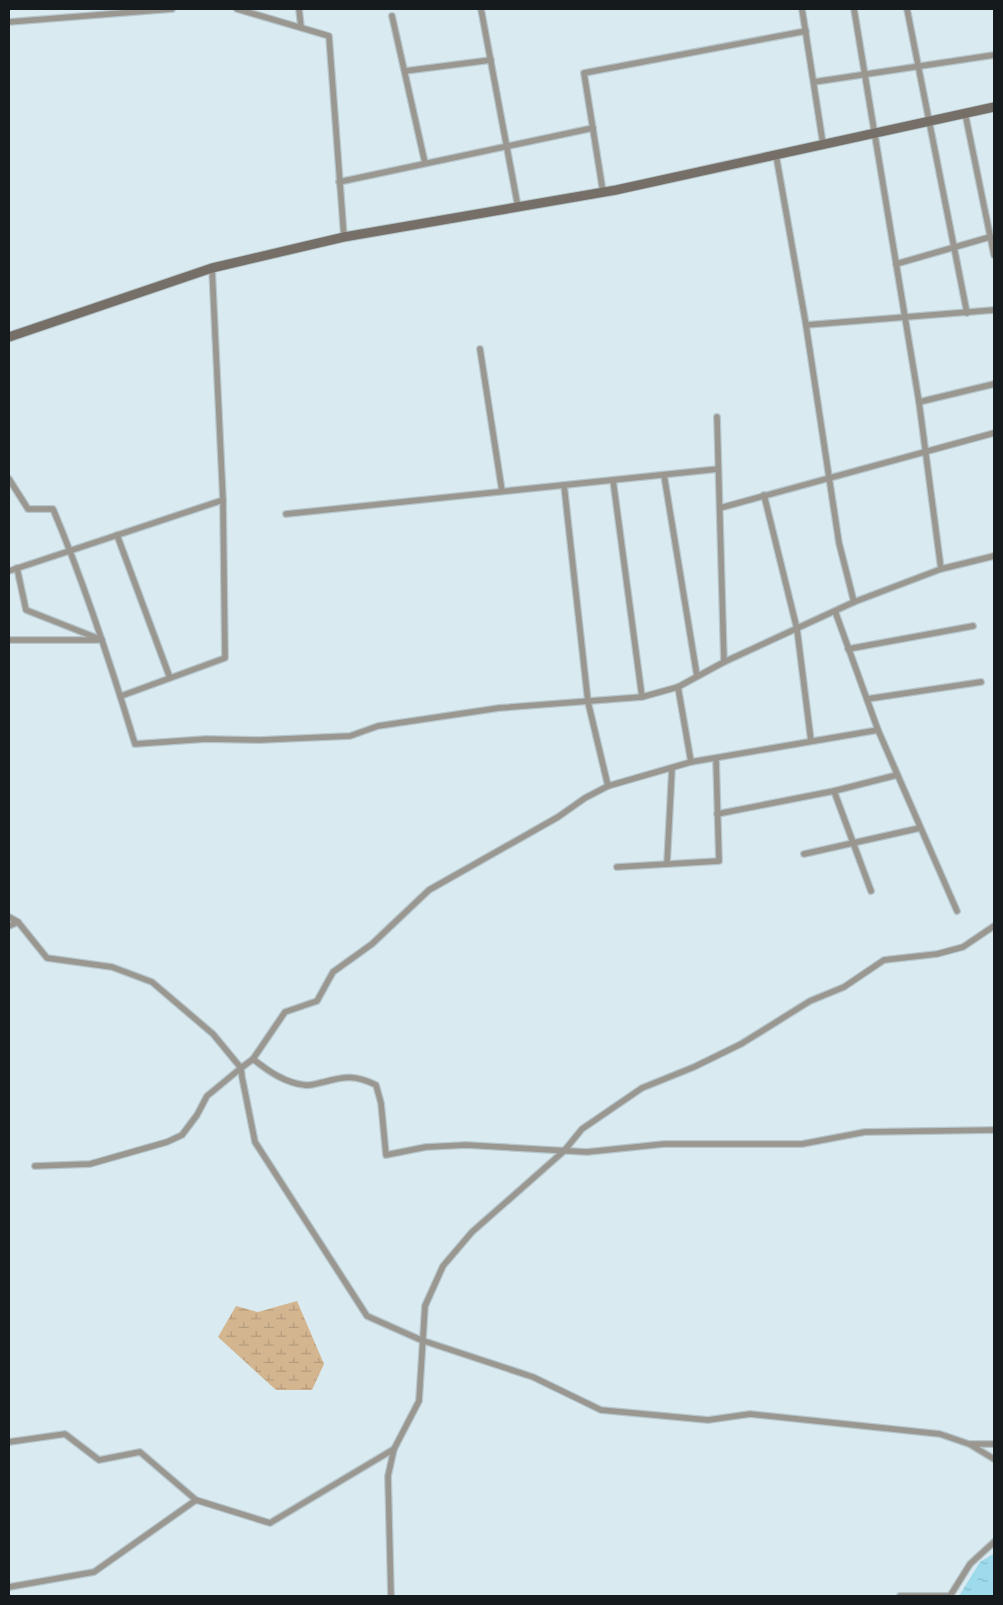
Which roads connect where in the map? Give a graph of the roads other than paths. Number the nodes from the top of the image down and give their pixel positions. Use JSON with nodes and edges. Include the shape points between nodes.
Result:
{"nodes":[{"id":1,"x":172,"y":9,"type":"edge"},
{"id":2,"x":237,"y":9,"type":"edge"},
{"id":3,"x":299,"y":9,"type":"edge"},
{"id":4,"x":481,"y":9,"type":"edge"},
{"id":5,"x":802,"y":9,"type":"edge"},
{"id":6,"x":854,"y":9,"type":"edge"},
{"id":7,"x":907,"y":9,"type":"edge"},
{"id":8,"x":392,"y":16,"type":"dead end"},
{"id":9,"x":9,"y":22,"type":"edge"},
{"id":10,"x":301,"y":27,"type":"junction"},
{"id":11,"x":806,"y":31,"type":"junction"},
{"id":12,"x":994,"y":55,"type":"edge"},
{"id":13,"x":491,"y":60,"type":"junction"},
{"id":14,"x":919,"y":66,"type":"junction"},
{"id":15,"x":404,"y":70,"type":"junction"},
{"id":16,"x":865,"y":75,"type":"junction"},
{"id":17,"x":814,"y":82,"type":"junction"},
{"id":18,"x":994,"y":108,"type":"edge"},
{"id":19,"x":964,"y":114,"type":"junction"},
{"id":20,"x":929,"y":121,"type":"junction"},
{"id":21,"x":593,"y":128,"type":"junction"},
{"id":22,"x":874,"y":132,"type":"junction"},
{"id":23,"x":823,"y":144,"type":"junction"},
{"id":24,"x":507,"y":146,"type":"junction"},
{"id":25,"x":776,"y":155,"type":"junction"},
{"id":26,"x":425,"y":163,"type":"junction"},
{"id":27,"x":339,"y":182,"type":"junction"},
{"id":28,"x":603,"y":192,"type":"junction"},
{"id":29,"x":518,"y":207,"type":"junction"},
{"id":30,"x":344,"y":237,"type":"junction"},
{"id":31,"x":990,"y":237,"type":"junction"},
{"id":32,"x":954,"y":247,"type":"junction"},
{"id":33,"x":994,"y":251,"type":"edge"},
{"id":34,"x":896,"y":264,"type":"junction"},
{"id":35,"x":212,"y":268,"type":"junction"},
{"id":36,"x":994,"y":310,"type":"edge"},
{"id":37,"x":967,"y":313,"type":"junction"},
{"id":38,"x":904,"y":319,"type":"junction"},
{"id":39,"x":806,"y":325,"type":"junction"},
{"id":40,"x":9,"y":337,"type":"edge"},
{"id":41,"x":480,"y":349,"type":"dead end"},
{"id":42,"x":994,"y":384,"type":"edge"},
{"id":43,"x":920,"y":402,"type":"junction"},
{"id":44,"x":717,"y":417,"type":"dead end"},
{"id":45,"x":994,"y":433,"type":"edge"},
{"id":46,"x":926,"y":451,"type":"junction"},
{"id":47,"x":718,"y":469,"type":"junction"},
{"id":48,"x":664,"y":474,"type":"junction"},
{"id":49,"x":829,"y":477,"type":"junction"},
{"id":50,"x":9,"y":479,"type":"edge"},
{"id":51,"x":612,"y":480,"type":"junction"},
{"id":52,"x":564,"y":485,"type":"junction"},
{"id":53,"x":502,"y":491,"type":"junction"},
{"id":54,"x":764,"y":496,"type":"junction"},
{"id":55,"x":223,"y":500,"type":"junction"},
{"id":56,"x":720,"y":508,"type":"junction"},
{"id":57,"x":286,"y":514,"type":"dead end"},
{"id":58,"x":117,"y":536,"type":"junction"},
{"id":59,"x":71,"y":551,"type":"junction"},
{"id":60,"x":994,"y":556,"type":"edge"},
{"id":61,"x":16,"y":568,"type":"junction"},
{"id":62,"x":941,"y":569,"type":"junction"},
{"id":63,"x":9,"y":571,"type":"edge"},
{"id":64,"x":854,"y":602,"type":"junction"},
{"id":65,"x":835,"y":611,"type":"junction"},
{"id":66,"x":973,"y":626,"type":"dead end"},
{"id":67,"x":797,"y":629,"type":"junction"},
{"id":68,"x":9,"y":640,"type":"edge"},
{"id":69,"x":102,"y":640,"type":"junction"},
{"id":70,"x":848,"y":649,"type":"junction"},
{"id":71,"x":724,"y":662,"type":"junction"},
{"id":72,"x":698,"y":676,"type":"junction"},
{"id":73,"x":170,"y":678,"type":"junction"},
{"id":74,"x":981,"y":682,"type":"dead end"},
{"id":75,"x":678,"y":687,"type":"junction"},
{"id":76,"x":121,"y":696,"type":"junction"},
{"id":77,"x":642,"y":697,"type":"junction"},
{"id":78,"x":867,"y":699,"type":"junction"},
{"id":79,"x":588,"y":702,"type":"junction"},
{"id":80,"x":878,"y":730,"type":"junction"},
{"id":81,"x":811,"y":741,"type":"junction"},
{"id":82,"x":716,"y":758,"type":"junction"},
{"id":83,"x":691,"y":762,"type":"junction"},
{"id":84,"x":672,"y":768,"type":"junction"},
{"id":85,"x":897,"y":775,"type":"junction"},
{"id":86,"x":608,"y":786,"type":"junction"},
{"id":87,"x":834,"y":791,"type":"junction"},
{"id":88,"x":717,"y":814,"type":"junction"},
{"id":89,"x":920,"y":828,"type":"junction"},
{"id":90,"x":853,"y":843,"type":"junction"},
{"id":91,"x":804,"y":854,"type":"dead end"},
{"id":92,"x":667,"y":864,"type":"junction"},
{"id":93,"x":617,"y":867,"type":"dead end"},
{"id":94,"x":871,"y":891,"type":"dead end"},
{"id":95,"x":957,"y":911,"type":"dead end"},
{"id":96,"x":9,"y":917,"type":"edge"},
{"id":97,"x":18,"y":922,"type":"junction"},
{"id":98,"x":9,"y":926,"type":"edge"},
{"id":99,"x":994,"y":926,"type":"edge"},
{"id":100,"x":253,"y":1059,"type":"junction"},
{"id":101,"x":241,"y":1068,"type":"junction"},
{"id":102,"x":994,"y":1130,"type":"edge"},
{"id":103,"x":564,"y":1151,"type":"junction"},
{"id":104,"x":35,"y":1166,"type":"dead end"},
{"id":105,"x":421,"y":1340,"type":"junction"},
{"id":106,"x":9,"y":1442,"type":"edge"},
{"id":107,"x":970,"y":1444,"type":"junction"},
{"id":108,"x":994,"y":1444,"type":"edge"},
{"id":109,"x":394,"y":1449,"type":"junction"},
{"id":110,"x":994,"y":1459,"type":"edge"},
{"id":111,"x":196,"y":1500,"type":"junction"},
{"id":112,"x":994,"y":1542,"type":"edge"},
{"id":113,"x":9,"y":1587,"type":"edge"},
{"id":114,"x":391,"y":1596,"type":"edge"},
{"id":115,"x":900,"y":1596,"type":"edge"},
{"id":116,"x":950,"y":1596,"type":"edge"}],
"edges":[{"from":1,"to":9,"type":"street"},
{"from":2,"to":10,"type":"street"},
{"from":3,"to":10,"type":"street"},
{"from":4,"to":13,"type":"street"},
{"from":5,"to":11,"type":"street"},
{"from":6,"to":16,"type":"street"},
{"from":7,"to":14,"type":"street"},
{"from":8,"to":15,"type":"street"},
{"from":10,"to":27,"type":"street","via":[[329,36]]},
{"from":11,"to":17,"type":"street"},
{"from":11,"to":21,"type":"street","via":[[584,73]]},
{"from":12,"to":14,"type":"street"},
{"from":13,"to":15,"type":"street"},
{"from":13,"to":24,"type":"street"},
{"from":14,"to":16,"type":"street"},
{"from":14,"to":20,"type":"street"},
{"from":15,"to":26,"type":"street"},
{"from":16,"to":17,"type":"street"},
{"from":16,"to":22,"type":"street"},
{"from":17,"to":23,"type":"street"},
{"from":18,"to":19,"type":"main road"},
{"from":19,"to":20,"type":"main road"},
{"from":19,"to":31,"type":"street"},
{"from":20,"to":22,"type":"main road"},
{"from":20,"to":32,"type":"street"},
{"from":21,"to":24,"type":"street"},
{"from":21,"to":28,"type":"street"},
{"from":22,"to":23,"type":"main road"},
{"from":22,"to":34,"type":"street"},
{"from":23,"to":25,"type":"main road"},
{"from":24,"to":26,"type":"street"},
{"from":24,"to":29,"type":"street"},
{"from":25,"to":28,"type":"main road"},
{"from":25,"to":39,"type":"street"},
{"from":26,"to":27,"type":"street"},
{"from":27,"to":30,"type":"street"},
{"from":28,"to":29,"type":"main road"},
{"from":29,"to":30,"type":"main road"},
{"from":30,"to":35,"type":"main road"},
{"from":31,"to":32,"type":"street"},
{"from":31,"to":33,"type":"street"},
{"from":32,"to":34,"type":"street"},
{"from":32,"to":37,"type":"street"},
{"from":34,"to":38,"type":"street"},
{"from":35,"to":40,"type":"main road"},
{"from":35,"to":55,"type":"street"},
{"from":36,"to":37,"type":"street"},
{"from":37,"to":38,"type":"street"},
{"from":38,"to":39,"type":"street"},
{"from":38,"to":43,"type":"street"},
{"from":39,"to":49,"type":"street"},
{"from":41,"to":53,"type":"street"},
{"from":42,"to":43,"type":"street"},
{"from":43,"to":46,"type":"street"},
{"from":44,"to":47,"type":"street"},
{"from":45,"to":46,"type":"street"},
{"from":46,"to":49,"type":"street"},
{"from":46,"to":62,"type":"street"},
{"from":47,"to":48,"type":"street"},
{"from":47,"to":56,"type":"street"},
{"from":48,"to":51,"type":"street"},
{"from":48,"to":72,"type":"street"},
{"from":49,"to":54,"type":"street"},
{"from":49,"to":64,"type":"street","via":[[839,543]]},
{"from":50,"to":59,"type":"street","via":[[28,509],[53,509]]},
{"from":51,"to":52,"type":"street"},
{"from":51,"to":77,"type":"street"},
{"from":52,"to":53,"type":"street"},
{"from":52,"to":79,"type":"street"},
{"from":53,"to":57,"type":"street"},
{"from":54,"to":56,"type":"street"},
{"from":54,"to":67,"type":"street"},
{"from":55,"to":58,"type":"street"},
{"from":55,"to":73,"type":"street","via":[[225,658]]},
{"from":56,"to":71,"type":"street"},
{"from":58,"to":59,"type":"street"},
{"from":58,"to":73,"type":"street"},
{"from":59,"to":61,"type":"street"},
{"from":59,"to":69,"type":"street"},
{"from":60,"to":62,"type":"street"},
{"from":61,"to":63,"type":"street"},
{"from":61,"to":69,"type":"street","via":[[26,610]]},
{"from":62,"to":64,"type":"street"},
{"from":64,"to":65,"type":"street"},
{"from":65,"to":67,"type":"street"},
{"from":65,"to":70,"type":"street"},
{"from":66,"to":70,"type":"street"},
{"from":67,"to":71,"type":"street"},
{"from":67,"to":81,"type":"street"},
{"from":68,"to":69,"type":"street"},
{"from":69,"to":76,"type":"street"},
{"from":70,"to":78,"type":"street"},
{"from":71,"to":72,"type":"street"},
{"from":72,"to":75,"type":"street"},
{"from":73,"to":76,"type":"street"},
{"from":74,"to":78,"type":"street"},
{"from":75,"to":77,"type":"street"},
{"from":75,"to":83,"type":"street"},
{"from":76,"to":79,"type":"street","via":[[136,744],[350,736],[378,726],[499,708]]},
{"from":77,"to":79,"type":"street"},
{"from":78,"to":80,"type":"street"},
{"from":79,"to":86,"type":"street"},
{"from":80,"to":81,"type":"street"},
{"from":80,"to":85,"type":"street"},
{"from":81,"to":82,"type":"street"},
{"from":82,"to":83,"type":"street"},
{"from":82,"to":88,"type":"street"},
{"from":83,"to":84,"type":"street"},
{"from":84,"to":86,"type":"street"},
{"from":84,"to":92,"type":"street"},
{"from":85,"to":87,"type":"street"},
{"from":85,"to":89,"type":"street"},
{"from":86,"to":100,"type":"street","via":[[429,890],[372,944],[333,972],[317,1001],[286,1012]]},
{"from":87,"to":88,"type":"street"},
{"from":87,"to":90,"type":"street"},
{"from":88,"to":92,"type":"street","via":[[719,861]]},
{"from":89,"to":90,"type":"street"},
{"from":89,"to":95,"type":"street"},
{"from":90,"to":91,"type":"street"},
{"from":90,"to":94,"type":"street"},
{"from":92,"to":93,"type":"street"},
{"from":96,"to":97,"type":"street"},
{"from":97,"to":98,"type":"street"},
{"from":97,"to":101,"type":"street","via":[[47,958],[112,968],[152,982],[213,1034]]},
{"from":99,"to":103,"type":"street","via":[[963,947],[938,954],[884,960],[844,987],[810,1001],[740,1044],[642,1088],[582,1129]]},
{"from":100,"to":101,"type":"street"},
{"from":100,"to":103,"type":"street","via":[[274,1075],[295,1084],[307,1086],[339,1078],[360,1077],[376,1085],[386,1155],[426,1147],[466,1145]]},
{"from":101,"to":104,"type":"street","via":[[207,1096],[182,1135],[90,1164]]},
{"from":101,"to":105,"type":"street","via":[[255,1142],[367,1316]]},
{"from":102,"to":103,"type":"street","via":[[865,1132],[802,1144],[664,1144],[587,1152]]},
{"from":103,"to":105,"type":"street","via":[[472,1232],[443,1266],[425,1306]]},
{"from":105,"to":107,"type":"street","via":[[534,1377],[601,1410],[708,1420],[750,1414],[940,1434]]},
{"from":105,"to":109,"type":"street","via":[[419,1401]]},
{"from":106,"to":111,"type":"street","via":[[65,1434],[99,1460],[140,1452]]},
{"from":107,"to":108,"type":"street"},
{"from":107,"to":110,"type":"street"},
{"from":109,"to":111,"type":"street","via":[[270,1523]]},
{"from":109,"to":114,"type":"street","via":[[388,1476]]},
{"from":111,"to":113,"type":"street","via":[[94,1572]]},
{"from":112,"to":116,"type":"street","via":[[970,1564]]},
{"from":115,"to":116,"type":"street"}]}
